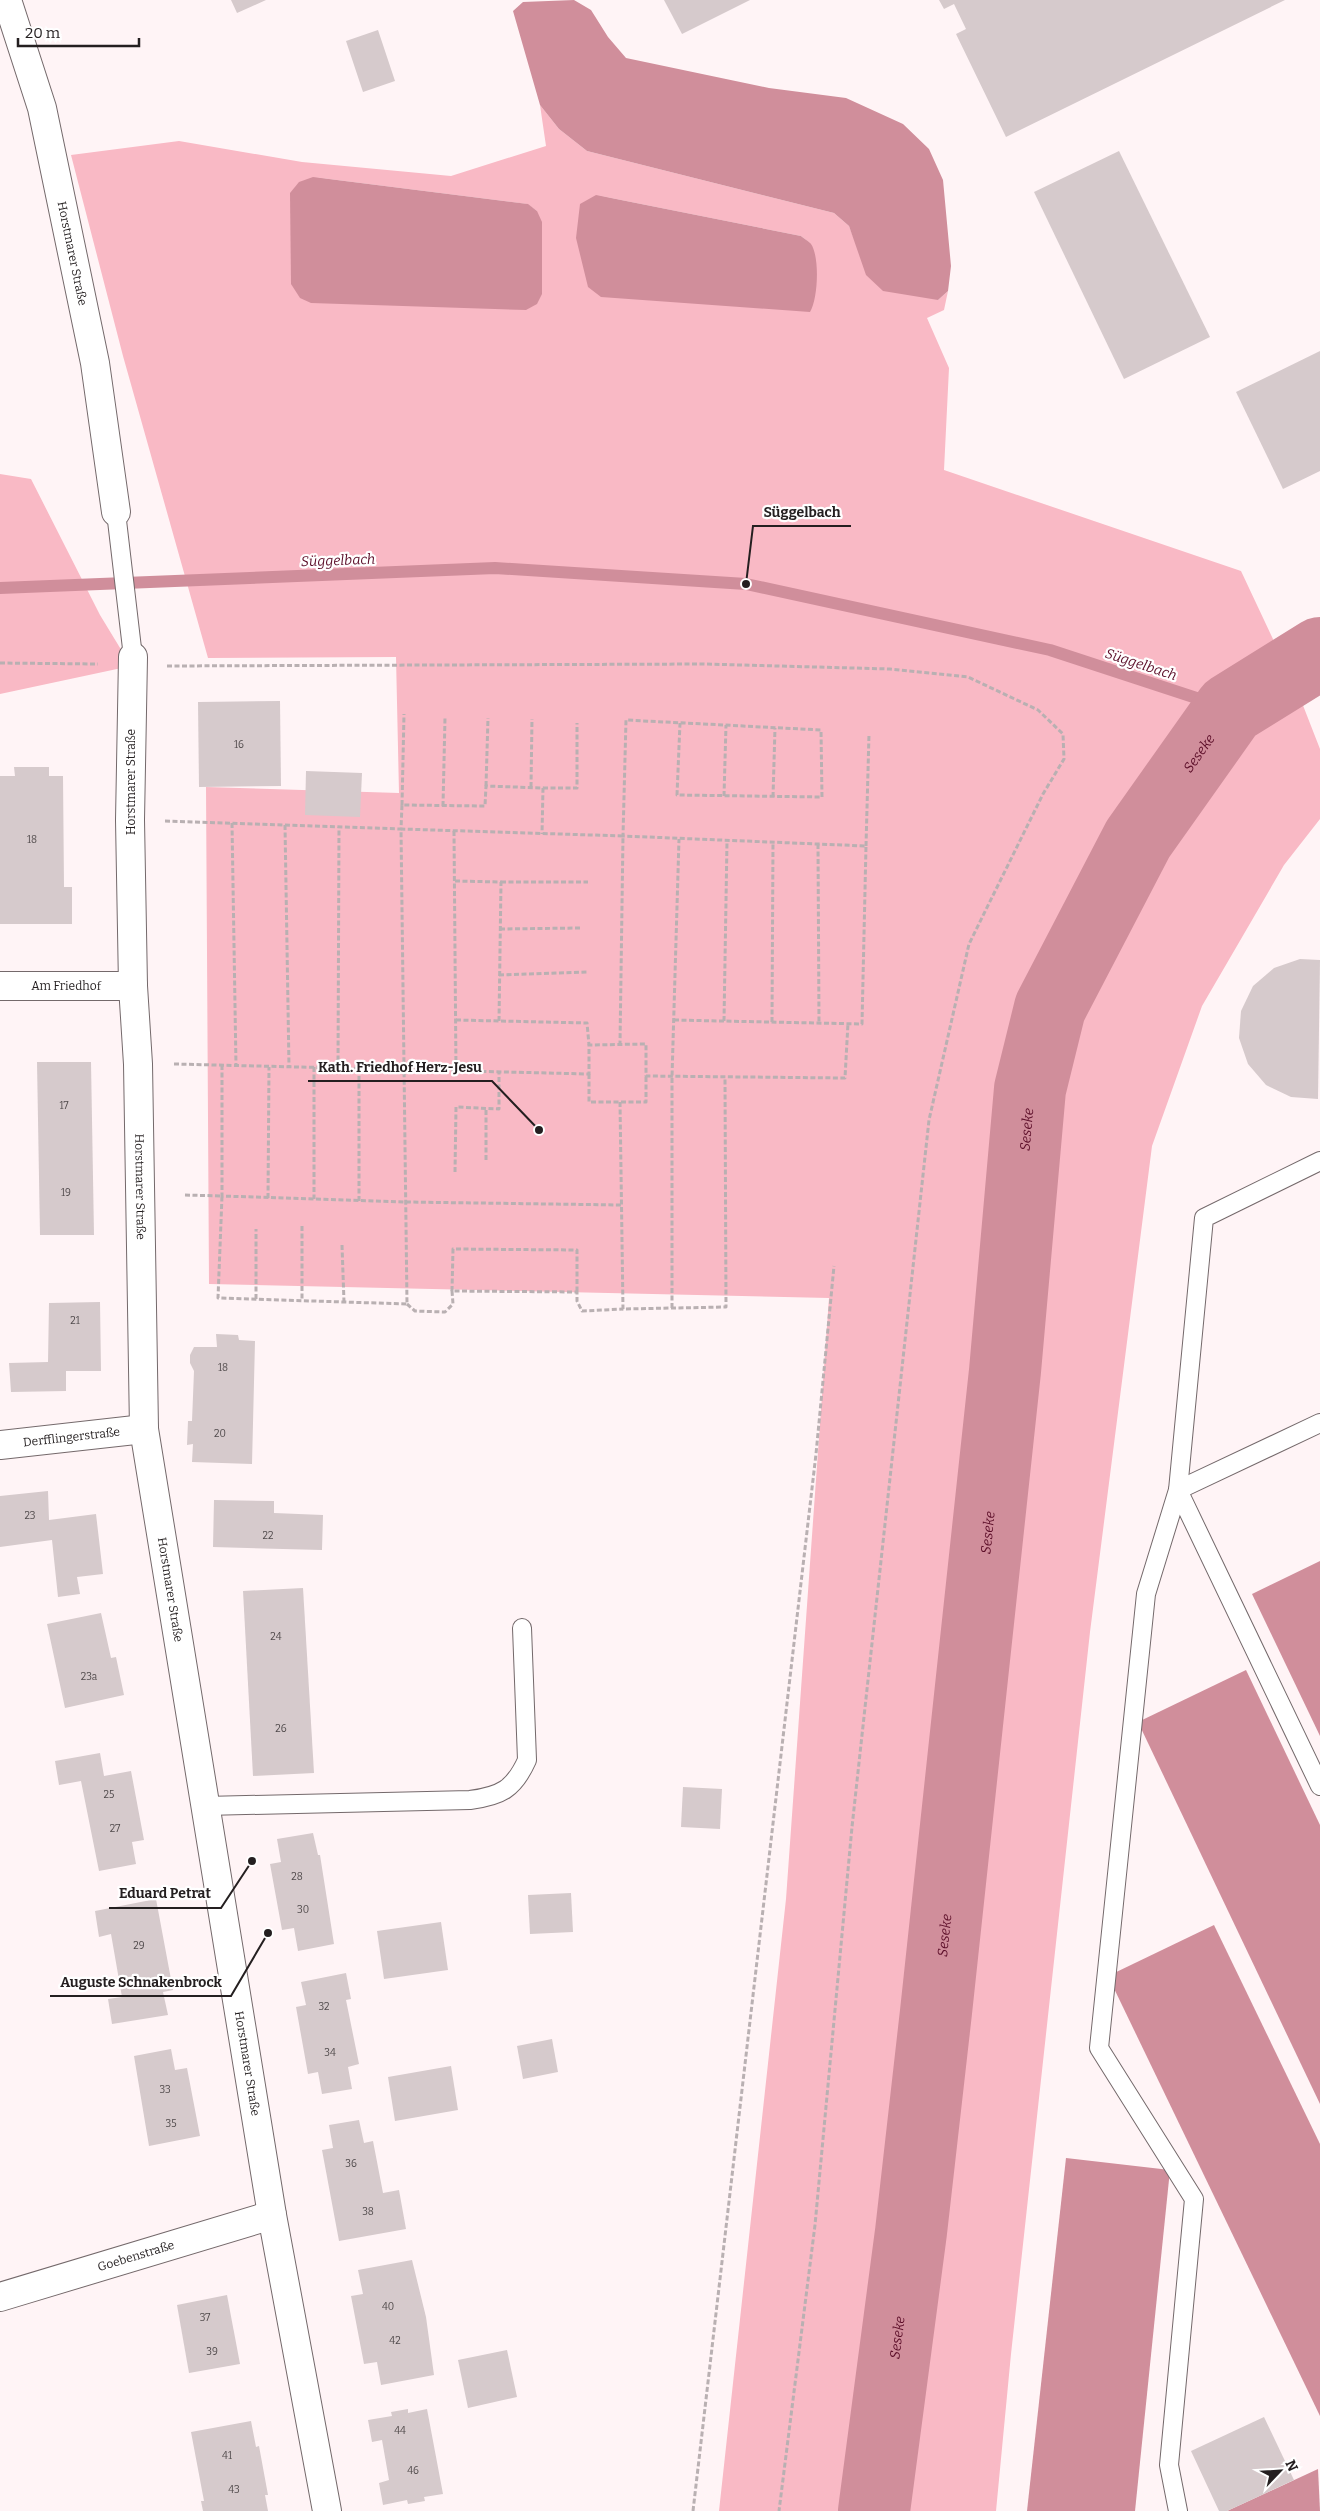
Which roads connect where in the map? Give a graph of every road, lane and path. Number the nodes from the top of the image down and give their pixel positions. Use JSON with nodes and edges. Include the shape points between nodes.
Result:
{"nodes":[{"id":1,"x":7,"y":0,"type":"edge"},
{"id":2,"x":116,"y":512,"type":"joint"},
{"id":3,"x":132,"y":661,"type":"junction"},
{"id":4,"x":0,"y":663,"type":"edge"},
{"id":5,"x":404,"y":714,"type":"dead end"},
{"id":6,"x":445,"y":718,"type":"dead end"},
{"id":7,"x":488,"y":718,"type":"dead end"},
{"id":8,"x":532,"y":719,"type":"dead end"},
{"id":9,"x":577,"y":723,"type":"dead end"},
{"id":10,"x":680,"y":723,"type":"junction"},
{"id":11,"x":726,"y":725,"type":"junction"},
{"id":12,"x":775,"y":728,"type":"junction"},
{"id":13,"x":869,"y":734,"type":"dead end"},
{"id":14,"x":486,"y":786,"type":"junction"},
{"id":15,"x":531,"y":787,"type":"junction"},
{"id":16,"x":543,"y":788,"type":"junction"},
{"id":17,"x":724,"y":796,"type":"junction"},
{"id":18,"x":773,"y":797,"type":"junction"},
{"id":19,"x":402,"y":805,"type":"junction"},
{"id":20,"x":443,"y":806,"type":"junction"},
{"id":21,"x":130,"y":820,"type":"junction"},
{"id":22,"x":232,"y":824,"type":"junction"},
{"id":23,"x":285,"y":825,"type":"junction"},
{"id":24,"x":339,"y":827,"type":"junction"},
{"id":25,"x":401,"y":829,"type":"junction"},
{"id":26,"x":454,"y":831,"type":"junction"},
{"id":27,"x":542,"y":834,"type":"junction"},
{"id":28,"x":623,"y":836,"type":"junction"},
{"id":29,"x":679,"y":839,"type":"junction"},
{"id":30,"x":727,"y":841,"type":"junction"},
{"id":31,"x":773,"y":842,"type":"junction"},
{"id":32,"x":818,"y":844,"type":"junction"},
{"id":33,"x":866,"y":846,"type":"junction"},
{"id":34,"x":455,"y":882,"type":"junction"},
{"id":35,"x":501,"y":882,"type":"junction"},
{"id":36,"x":588,"y":882,"type":"dead end"},
{"id":37,"x":580,"y":928,"type":"dead end"},
{"id":38,"x":500,"y":929,"type":"junction"},
{"id":39,"x":587,"y":972,"type":"dead end"},
{"id":40,"x":500,"y":975,"type":"junction"},
{"id":41,"x":0,"y":986,"type":"edge"},
{"id":42,"x":133,"y":986,"type":"junction"},
{"id":43,"x":456,"y":1020,"type":"junction"},
{"id":44,"x":674,"y":1020,"type":"junction"},
{"id":45,"x":498,"y":1021,"type":"junction"},
{"id":46,"x":724,"y":1021,"type":"junction"},
{"id":47,"x":772,"y":1022,"type":"junction"},
{"id":48,"x":819,"y":1023,"type":"junction"},
{"id":49,"x":848,"y":1023,"type":"junction"},
{"id":50,"x":589,"y":1044,"type":"junction"},
{"id":51,"x":620,"y":1044,"type":"junction"},
{"id":52,"x":138,"y":1064,"type":"junction"},
{"id":53,"x":222,"y":1065,"type":"junction"},
{"id":54,"x":236,"y":1066,"type":"junction"},
{"id":55,"x":269,"y":1067,"type":"junction"},
{"id":56,"x":288,"y":1067,"type":"junction"},
{"id":57,"x":314,"y":1067,"type":"junction"},
{"id":58,"x":338,"y":1068,"type":"junction"},
{"id":59,"x":360,"y":1068,"type":"junction"},
{"id":60,"x":403,"y":1070,"type":"junction"},
{"id":61,"x":456,"y":1071,"type":"junction"},
{"id":62,"x":499,"y":1072,"type":"junction"},
{"id":63,"x":589,"y":1074,"type":"junction"},
{"id":64,"x":646,"y":1076,"type":"junction"},
{"id":65,"x":672,"y":1077,"type":"junction"},
{"id":66,"x":725,"y":1077,"type":"junction"},
{"id":67,"x":620,"y":1102,"type":"junction"},
{"id":68,"x":486,"y":1108,"type":"junction"},
{"id":69,"x":486,"y":1160,"type":"dead end"},
{"id":70,"x":1320,"y":1161,"type":"edge"},
{"id":71,"x":455,"y":1172,"type":"dead end"},
{"id":72,"x":185,"y":1195,"type":"dead end"},
{"id":73,"x":222,"y":1196,"type":"junction"},
{"id":74,"x":268,"y":1198,"type":"junction"},
{"id":75,"x":314,"y":1199,"type":"junction"},
{"id":76,"x":359,"y":1201,"type":"junction"},
{"id":77,"x":405,"y":1202,"type":"junction"},
{"id":78,"x":622,"y":1205,"type":"junction"},
{"id":79,"x":302,"y":1226,"type":"dead end"},
{"id":80,"x":256,"y":1229,"type":"dead end"},
{"id":81,"x":342,"y":1245,"type":"dead end"},
{"id":82,"x":834,"y":1266,"type":"dead end"},
{"id":83,"x":452,"y":1291,"type":"junction"},
{"id":84,"x":577,"y":1292,"type":"junction"},
{"id":85,"x":256,"y":1299,"type":"junction"},
{"id":86,"x":302,"y":1300,"type":"junction"},
{"id":87,"x":344,"y":1302,"type":"junction"},
{"id":88,"x":407,"y":1304,"type":"junction"},
{"id":89,"x":672,"y":1308,"type":"junction"},
{"id":90,"x":623,"y":1309,"type":"junction"},
{"id":91,"x":1320,"y":1423,"type":"edge"},
{"id":92,"x":144,"y":1429,"type":"junction"},
{"id":93,"x":0,"y":1445,"type":"edge"},
{"id":94,"x":1178,"y":1490,"type":"junction"},
{"id":95,"x":522,"y":1628,"type":"dead end"},
{"id":96,"x":1320,"y":1786,"type":"edge"},
{"id":97,"x":205,"y":1806,"type":"junction"},
{"id":98,"x":272,"y":2215,"type":"junction"},
{"id":99,"x":0,"y":2297,"type":"edge"},
{"id":100,"x":327,"y":2511,"type":"edge"},
{"id":101,"x":693,"y":2511,"type":"edge"},
{"id":102,"x":779,"y":2511,"type":"edge"},
{"id":103,"x":1178,"y":2511,"type":"edge"}],
"edges":[{"from":1,"to":2,"type":"street","name":"Horstmarer Straße","via":[[46,127],[95,363]]},
{"from":2,"to":3,"type":"lane"},
{"from":3,"to":4,"type":"path"},
{"from":3,"to":21,"type":"street","name":"Horstmarer Straße"},
{"from":3,"to":102,"type":"path","via":[[704,664],[890,669],[968,677],[1038,710],[1063,734],[1064,759],[1043,794],[969,944],[928,1120],[854,1817],[815,2225]]},
{"from":5,"to":19,"type":"path"},
{"from":6,"to":20,"type":"path"},
{"from":7,"to":14,"type":"path"},
{"from":8,"to":15,"type":"path"},
{"from":9,"to":16,"type":"path","via":[[577,788]]},
{"from":10,"to":11,"type":"path"},
{"from":10,"to":17,"type":"path","via":[[676,795]]},
{"from":10,"to":28,"type":"path","via":[[626,720]]},
{"from":11,"to":12,"type":"path"},
{"from":11,"to":17,"type":"path"},
{"from":12,"to":18,"type":"path"},
{"from":12,"to":18,"type":"path","via":[[820,730],[822,797]]},
{"from":13,"to":33,"type":"path"},
{"from":14,"to":15,"type":"path"},
{"from":14,"to":20,"type":"path","via":[[485,806]]},
{"from":15,"to":16,"type":"path"},
{"from":16,"to":27,"type":"path"},
{"from":17,"to":18,"type":"path"},
{"from":19,"to":20,"type":"path"},
{"from":19,"to":25,"type":"path"},
{"from":21,"to":22,"type":"path"},
{"from":21,"to":42,"type":"street","name":"Horstmarer Straße"},
{"from":22,"to":23,"type":"path"},
{"from":22,"to":54,"type":"path"},
{"from":23,"to":24,"type":"path"},
{"from":23,"to":56,"type":"path"},
{"from":24,"to":25,"type":"path"},
{"from":24,"to":58,"type":"path"},
{"from":25,"to":26,"type":"path"},
{"from":25,"to":60,"type":"path"},
{"from":26,"to":27,"type":"path"},
{"from":26,"to":34,"type":"path"},
{"from":27,"to":28,"type":"path"},
{"from":28,"to":29,"type":"path"},
{"from":28,"to":51,"type":"path"},
{"from":29,"to":30,"type":"path"},
{"from":29,"to":44,"type":"path"},
{"from":30,"to":31,"type":"path"},
{"from":30,"to":46,"type":"path"},
{"from":31,"to":32,"type":"path"},
{"from":31,"to":47,"type":"path"},
{"from":32,"to":33,"type":"path"},
{"from":32,"to":48,"type":"path"},
{"from":33,"to":49,"type":"path","via":[[862,1024]]},
{"from":34,"to":35,"type":"path"},
{"from":34,"to":43,"type":"path"},
{"from":35,"to":36,"type":"path"},
{"from":35,"to":38,"type":"path"},
{"from":37,"to":38,"type":"path"},
{"from":38,"to":40,"type":"path"},
{"from":39,"to":40,"type":"path"},
{"from":40,"to":45,"type":"path"},
{"from":41,"to":42,"type":"street","name":"Am Friedhof"},
{"from":42,"to":52,"type":"street","name":"Horstmarer Straße"},
{"from":43,"to":45,"type":"path"},
{"from":43,"to":61,"type":"path"},
{"from":44,"to":46,"type":"path"},
{"from":44,"to":65,"type":"path"},
{"from":45,"to":50,"type":"path","via":[[586,1023]]},
{"from":46,"to":47,"type":"path"},
{"from":47,"to":48,"type":"path"},
{"from":48,"to":49,"type":"path"},
{"from":49,"to":66,"type":"path","via":[[845,1078]]},
{"from":50,"to":51,"type":"path"},
{"from":50,"to":63,"type":"path"},
{"from":51,"to":64,"type":"path","via":[[646,1044]]},
{"from":52,"to":53,"type":"path"},
{"from":52,"to":92,"type":"street","name":"Horstmarer Straße"},
{"from":53,"to":54,"type":"path"},
{"from":53,"to":73,"type":"path"},
{"from":54,"to":55,"type":"path"},
{"from":55,"to":56,"type":"path"},
{"from":55,"to":74,"type":"path"},
{"from":56,"to":57,"type":"path"},
{"from":57,"to":58,"type":"path"},
{"from":57,"to":75,"type":"path"},
{"from":58,"to":59,"type":"path"},
{"from":59,"to":60,"type":"path"},
{"from":59,"to":76,"type":"path"},
{"from":60,"to":61,"type":"path"},
{"from":60,"to":77,"type":"path"},
{"from":61,"to":62,"type":"path"},
{"from":62,"to":63,"type":"path"},
{"from":62,"to":68,"type":"path","via":[[499,1109]]},
{"from":63,"to":67,"type":"path","via":[[589,1102]]},
{"from":64,"to":65,"type":"path"},
{"from":64,"to":67,"type":"path","via":[[646,1102]]},
{"from":65,"to":66,"type":"path"},
{"from":65,"to":89,"type":"path"},
{"from":66,"to":89,"type":"path","via":[[726,1307]]},
{"from":67,"to":78,"type":"path"},
{"from":68,"to":69,"type":"path"},
{"from":68,"to":71,"type":"path","via":[[456,1107]]},
{"from":70,"to":94,"type":"lane","via":[[1204,1218]]},
{"from":72,"to":73,"type":"path"},
{"from":73,"to":74,"type":"path"},
{"from":73,"to":85,"type":"path","via":[[218,1298]]},
{"from":74,"to":75,"type":"path"},
{"from":75,"to":76,"type":"path"},
{"from":76,"to":77,"type":"path"},
{"from":77,"to":78,"type":"path"},
{"from":77,"to":88,"type":"path"},
{"from":78,"to":90,"type":"path"},
{"from":79,"to":86,"type":"path"},
{"from":80,"to":85,"type":"path"},
{"from":81,"to":87,"type":"path"},
{"from":82,"to":101,"type":"path","via":[[816,1454]]},
{"from":83,"to":84,"type":"path"},
{"from":83,"to":84,"type":"path","via":[[453,1249],[577,1250]]},
{"from":83,"to":88,"type":"path","via":[[453,1304],[445,1312],[415,1311]]},
{"from":84,"to":90,"type":"path","via":[[582,1311]]},
{"from":85,"to":86,"type":"path"},
{"from":86,"to":87,"type":"path"},
{"from":87,"to":88,"type":"path"},
{"from":89,"to":90,"type":"path"},
{"from":91,"to":94,"type":"lane"},
{"from":92,"to":93,"type":"street","name":"Derfflingerstraße"},
{"from":92,"to":97,"type":"street","name":"Horstmarer Straße"},
{"from":94,"to":96,"type":"lane"},
{"from":94,"to":103,"type":"lane","via":[[1146,1594],[1100,2048],[1194,2199],[1169,2465]]},
{"from":95,"to":97,"type":"lane","via":[[527,1760],[511,1786],[499,1794],[470,1800]]},
{"from":97,"to":98,"type":"street","name":"Horstmarer Straße"},
{"from":98,"to":99,"type":"street","name":"Goebenstraße"},
{"from":98,"to":100,"type":"street","name":"Horstmarer Straße"}]}
